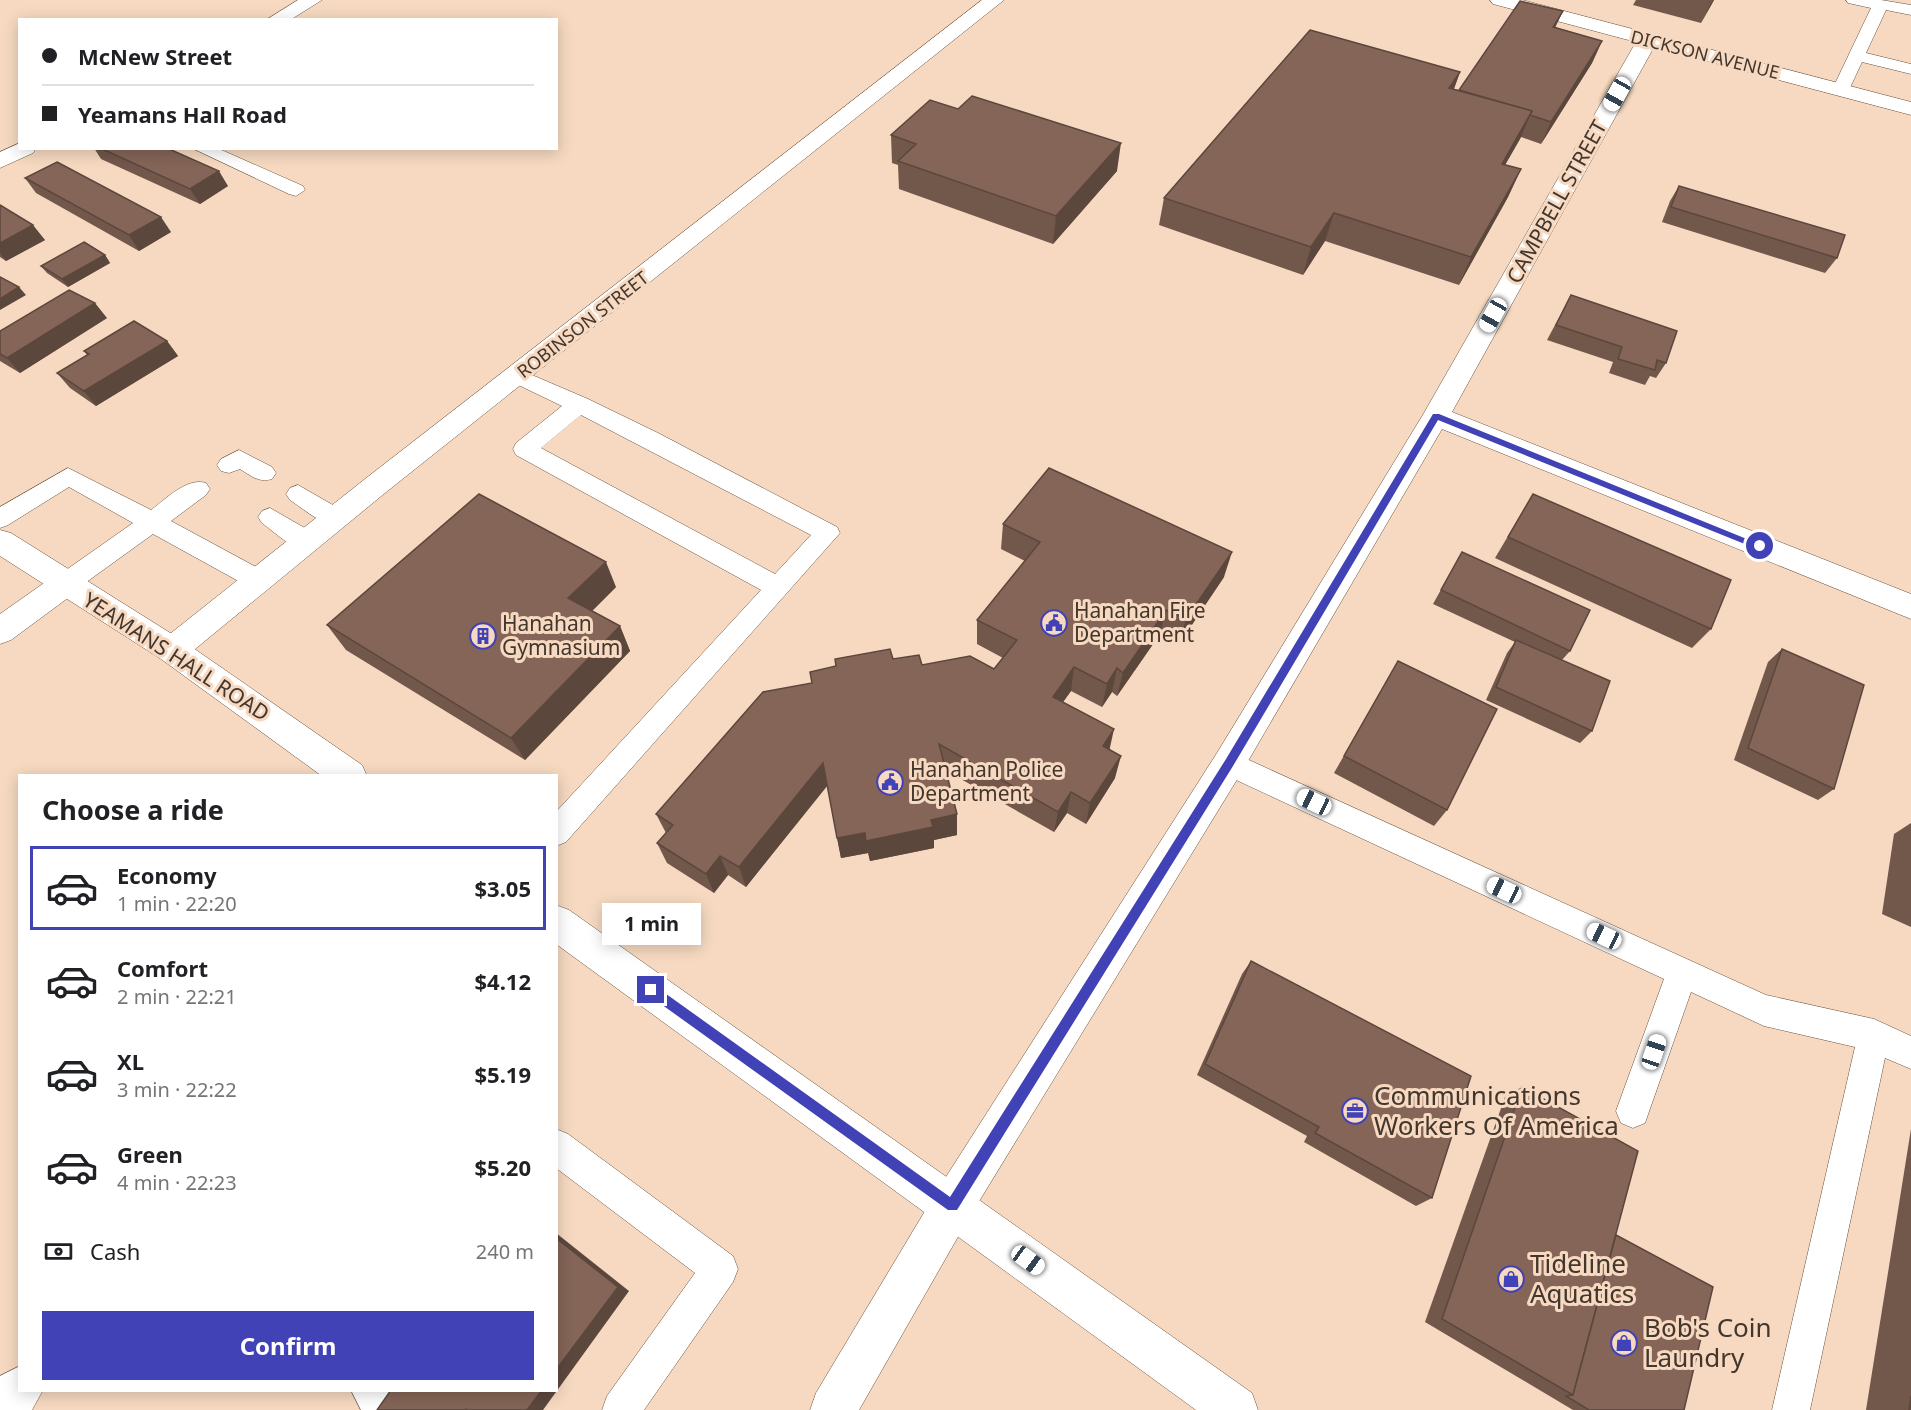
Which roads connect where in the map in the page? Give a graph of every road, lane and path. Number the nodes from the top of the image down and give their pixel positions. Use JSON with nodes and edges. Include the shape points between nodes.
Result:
{"nodes":[{"id":1,"x":312,"y":0,"type":"edge"},
{"id":2,"x":994,"y":0,"type":"edge"},
{"id":3,"x":1500,"y":0,"type":"edge"},
{"id":4,"x":1854,"y":0,"type":"edge"},
{"id":5,"x":1877,"y":3,"type":"edge"},
{"id":6,"x":1910,"y":11,"type":"edge"},
{"id":7,"x":283,"y":18,"type":"edge"},
{"id":8,"x":1647,"y":41,"type":"junction"},
{"id":9,"x":1857,"y":56,"type":"junction"},
{"id":10,"x":1911,"y":69,"type":"edge"},
{"id":11,"x":1840,"y":90,"type":"junction"},
{"id":12,"x":1911,"y":109,"type":"edge"},
{"id":13,"x":21,"y":150,"type":"edge"},
{"id":14,"x":206,"y":150,"type":"edge"},
{"id":15,"x":0,"y":162,"type":"edge"},
{"id":16,"x":296,"y":190,"type":"dead end"},
{"id":17,"x":518,"y":376,"type":"junction"},
{"id":18,"x":580,"y":404,"type":"junction"},
{"id":19,"x":1436,"y":416,"type":"junction"},
{"id":20,"x":229,"y":465,"type":"dead end"},
{"id":21,"x":264,"y":473,"type":"dead end"},
{"id":22,"x":198,"y":489,"type":"dead end"},
{"id":23,"x":298,"y":494,"type":"dead end"},
{"id":24,"x":270,"y":517,"type":"dead end"},
{"id":25,"x":337,"y":518,"type":"junction"},
{"id":26,"x":0,"y":519,"type":"edge"},
{"id":27,"x":152,"y":522,"type":"junction"},
{"id":28,"x":0,"y":541,"type":"edge"},
{"id":29,"x":308,"y":542,"type":"junction"},
{"id":30,"x":260,"y":581,"type":"junction"},
{"id":31,"x":65,"y":584,"type":"junction"},
{"id":32,"x":779,"y":588,"type":"junction"},
{"id":33,"x":1911,"y":607,"type":"edge"},
{"id":34,"x":0,"y":631,"type":"edge"},
{"id":35,"x":172,"y":650,"type":"junction"},
{"id":36,"x":1229,"y":762,"type":"junction"},
{"id":37,"x":347,"y":774,"type":"edge"},
{"id":38,"x":558,"y":831,"type":"edge"},
{"id":39,"x":558,"y":923,"type":"edge"},
{"id":40,"x":1682,"y":972,"type":"junction"},
{"id":41,"x":1874,"y":1035,"type":"junction"},
{"id":42,"x":1911,"y":1053,"type":"edge"},
{"id":43,"x":1633,"y":1111,"type":"dead end"},
{"id":44,"x":558,"y":1148,"type":"edge"},
{"id":45,"x":952,"y":1206,"type":"junction"},
{"id":46,"x":18,"y":1391,"type":"edge"},
{"id":47,"x":0,"y":1410,"type":"edge"},
{"id":48,"x":621,"y":1410,"type":"edge"},
{"id":49,"x":833,"y":1410,"type":"edge"},
{"id":50,"x":1235,"y":1410,"type":"edge"},
{"id":51,"x":1791,"y":1410,"type":"edge"}],
"edges":[{"from":1,"to":7,"type":"street"},
{"from":2,"to":17,"type":"street","name":"ROBINSON STREET"},
{"from":3,"to":8,"type":"street","name":"DICKSON AVENUE"},
{"from":4,"to":5,"type":"lane"},
{"from":5,"to":6,"type":"lane"},
{"from":5,"to":9,"type":"lane"},
{"from":8,"to":11,"type":"street","name":"DICKSON AVENUE"},
{"from":8,"to":19,"type":"street","name":"CAMPBELL STREET"},
{"from":9,"to":10,"type":"lane"},
{"from":9,"to":11,"type":"lane"},
{"from":11,"to":12,"type":"street","name":"DICKSON AVENUE"},
{"from":13,"to":15,"type":"street"},
{"from":14,"to":16,"type":"lane"},
{"from":17,"to":18,"type":"lane"},
{"from":17,"to":25,"type":"street","name":"ROBINSON STREET"},
{"from":18,"to":32,"type":"lane","via":[[828,533]]},
{"from":18,"to":32,"type":"lane","via":[[524,449]]},
{"from":19,"to":33,"type":"street"},
{"from":19,"to":36,"type":"street","name":"CAMPBELL STREET"},
{"from":20,"to":21,"type":"lane","via":[[239,458]]},
{"from":22,"to":27,"type":"lane"},
{"from":23,"to":25,"type":"lane"},
{"from":24,"to":29,"type":"lane"},
{"from":25,"to":29,"type":"street","name":"ROBINSON STREET"},
{"from":26,"to":27,"type":"lane","via":[[68,476]]},
{"from":27,"to":30,"type":"lane"},
{"from":27,"to":31,"type":"lane"},
{"from":28,"to":31,"type":"street","name":"YEAMANS HALL ROAD"},
{"from":29,"to":30,"type":"street","name":"ROBINSON STREET"},
{"from":30,"to":35,"type":"street","name":"ROBINSON STREET"},
{"from":31,"to":34,"type":"street"},
{"from":31,"to":35,"type":"street","name":"YEAMANS HALL ROAD"},
{"from":32,"to":38,"type":"lane"},
{"from":35,"to":37,"type":"street","name":"YEAMANS HALL ROAD"},
{"from":36,"to":40,"type":"lane"},
{"from":36,"to":45,"type":"street","name":"CAMPBELL STREET"},
{"from":39,"to":45,"type":"street"},
{"from":40,"to":41,"type":"lane","via":[[1764,1010]]},
{"from":40,"to":43,"type":"lane"},
{"from":41,"to":42,"type":"lane"},
{"from":41,"to":51,"type":"lane"},
{"from":44,"to":48,"type":"lane","via":[[720,1269]]},
{"from":45,"to":49,"type":"street","name":"CAMPBELL STREET"},
{"from":45,"to":50,"type":"street"},
{"from":46,"to":47,"type":"street"}]}
